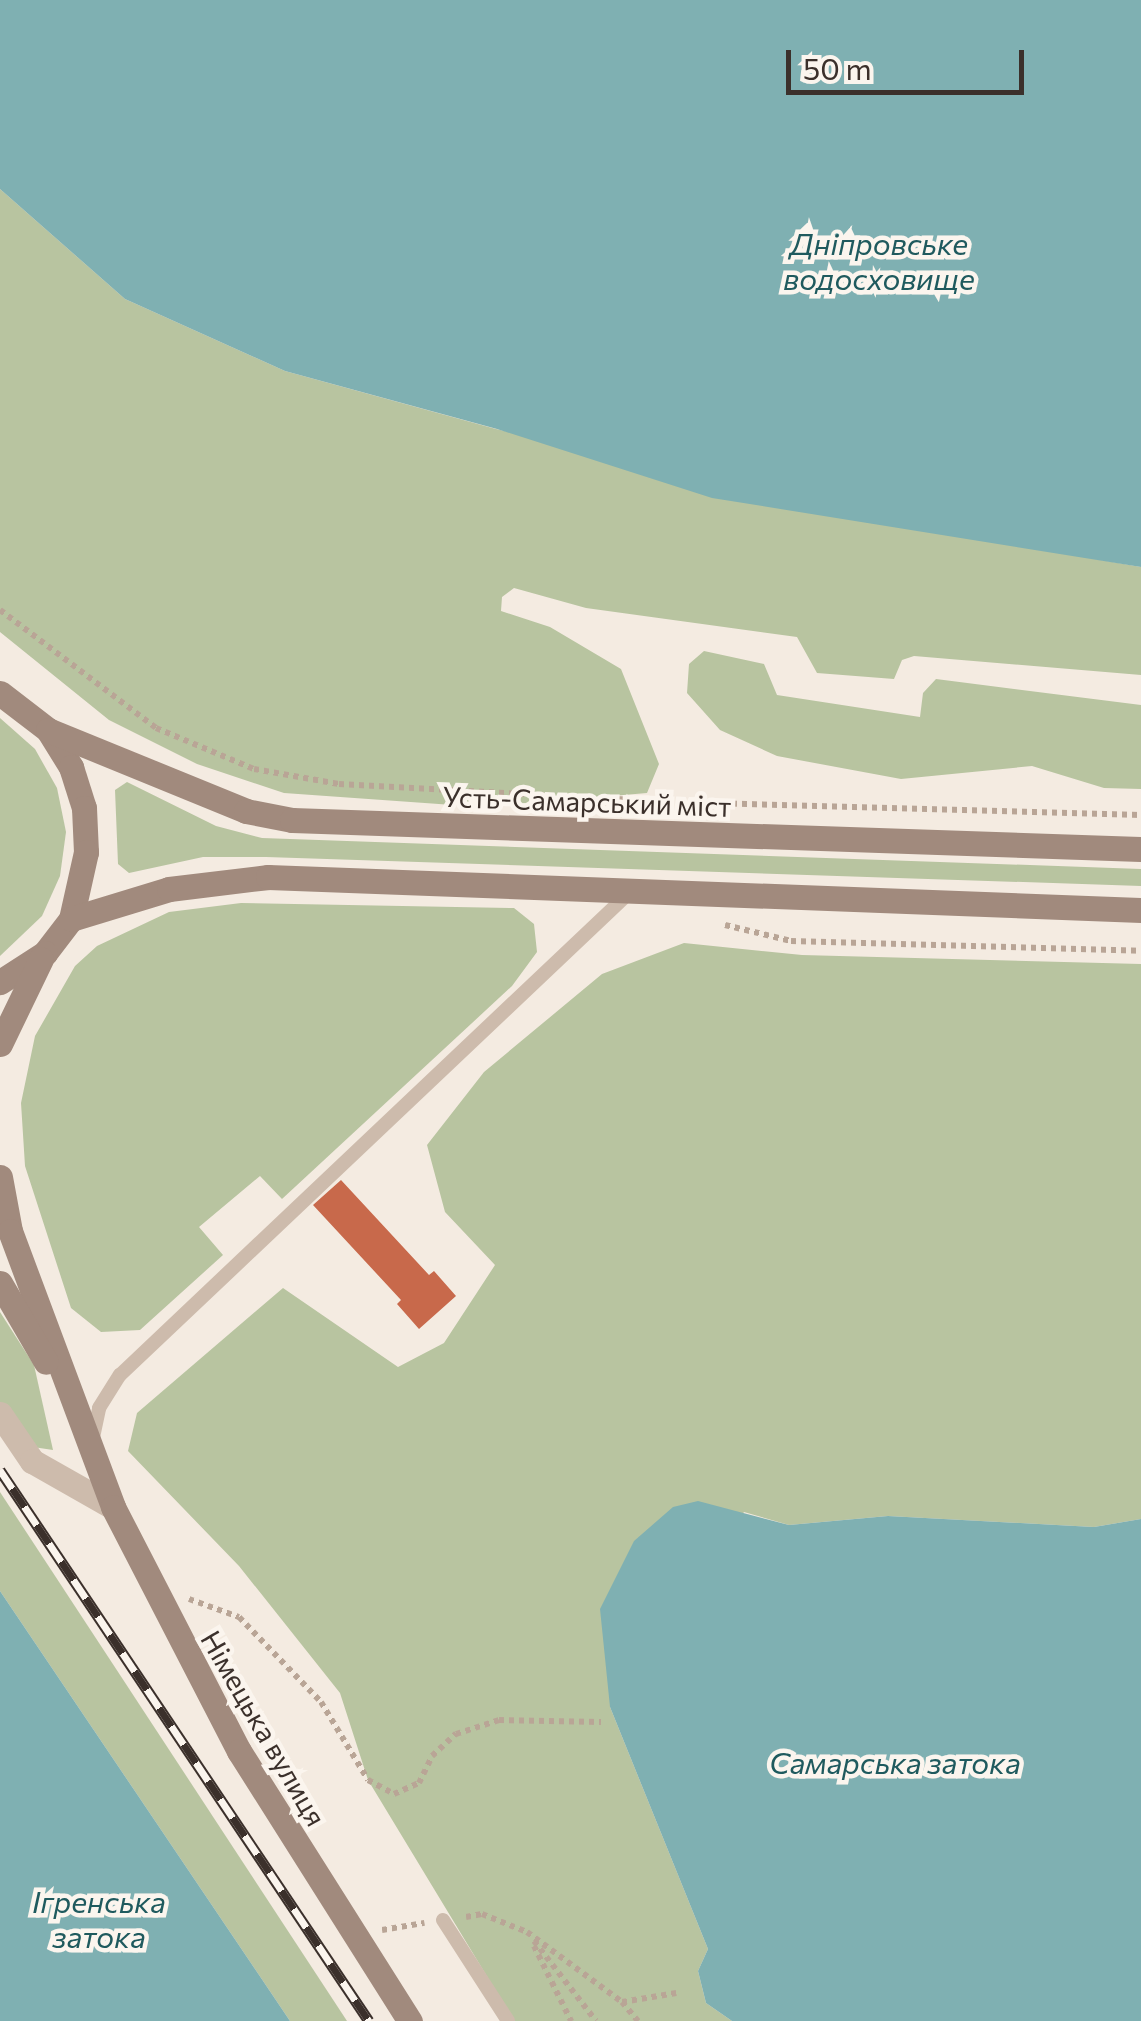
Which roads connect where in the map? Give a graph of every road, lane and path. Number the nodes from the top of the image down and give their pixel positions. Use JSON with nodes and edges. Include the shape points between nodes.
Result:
{"nodes":[{"id":1,"x":0,"y":610,"type":"edge"},
{"id":2,"x":5,"y":692,"type":"edge"},
{"id":3,"x":48,"y":730,"type":"junction"},
{"id":4,"x":640,"y":801,"type":"dead end"},
{"id":5,"x":697,"y":802,"type":"dead end"},
{"id":6,"x":1141,"y":815,"type":"edge"},
{"id":7,"x":1141,"y":849,"type":"edge"},
{"id":8,"x":629,"y":893,"type":"junction"},
{"id":9,"x":1141,"y":910,"type":"edge"},
{"id":10,"x":71,"y":919,"type":"junction"},
{"id":11,"x":716,"y":923,"type":"dead end"},
{"id":12,"x":1141,"y":950,"type":"edge"},
{"id":13,"x":45,"y":953,"type":"junction"},
{"id":14,"x":0,"y":982,"type":"edge"},
{"id":15,"x":0,"y":1044,"type":"edge"},
{"id":16,"x":0,"y":1177,"type":"edge"},
{"id":17,"x":0,"y":1283,"type":"edge"},
{"id":18,"x":0,"y":1414,"type":"edge"},
{"id":19,"x":90,"y":1452,"type":"junction"},
{"id":20,"x":113,"y":1508,"type":"junction"},
{"id":21,"x":150,"y":1585,"type":"junction"},
{"id":22,"x":601,"y":1722,"type":"dead end"},
{"id":23,"x":443,"y":1920,"type":"junction"},
{"id":24,"x":527,"y":1932,"type":"junction"},
{"id":25,"x":352,"y":1935,"type":"junction"},
{"id":26,"x":676,"y":1992,"type":"dead end"},
{"id":27,"x":622,"y":2002,"type":"junction"},
{"id":28,"x":410,"y":2021,"type":"edge"},
{"id":29,"x":508,"y":2021,"type":"edge"},
{"id":30,"x":571,"y":2021,"type":"edge"},
{"id":31,"x":596,"y":2021,"type":"edge"},
{"id":32,"x":638,"y":2021,"type":"edge"}],
"edges":[{"from":1,"to":4,"type":"path","via":[[156,728],[254,769],[339,784]]},
{"from":2,"to":3,"type":"main road"},
{"from":3,"to":7,"type":"main road","name":"Усть-Самарський міст","via":[[246,811],[292,820]]},
{"from":3,"to":10,"type":"main road","via":[[71,767],[84,808],[86,852]]},
{"from":5,"to":6,"type":"path"},
{"from":8,"to":9,"type":"main road"},
{"from":8,"to":10,"type":"main road","via":[[268,877],[170,890]]},
{"from":8,"to":19,"type":"lane","via":[[120,1375],[99,1408]]},
{"from":10,"to":13,"type":"main road"},
{"from":11,"to":12,"type":"path","via":[[792,941]]},
{"from":13,"to":14,"type":"main road"},
{"from":13,"to":15,"type":"main road"},
{"from":16,"to":19,"type":"main road","name":"Німецька вулиця","via":[[10,1231]]},
{"from":17,"to":19,"type":"main road","name":"Німецька вулиця"},
{"from":18,"to":20,"type":"street","via":[[32,1461]]},
{"from":19,"to":20,"type":"main road","name":"Німецька вулиця"},
{"from":20,"to":21,"type":"main road","name":"Німецька вулиця"},
{"from":21,"to":22,"type":"path","via":[[239,1617],[321,1702],[368,1780],[394,1794],[419,1784],[432,1756],[456,1734],[499,1720]]},
{"from":21,"to":25,"type":"main road","name":"Німецька вулиця","via":[[238,1751]]},
{"from":23,"to":24,"type":"path","via":[[482,1914]]},
{"from":23,"to":25,"type":"path"},
{"from":23,"to":29,"type":"lane"},
{"from":24,"to":27,"type":"path"},
{"from":24,"to":30,"type":"path"},
{"from":24,"to":31,"type":"path"},
{"from":25,"to":28,"type":"main road","name":"Німецька вулиця"},
{"from":26,"to":27,"type":"path"},
{"from":27,"to":32,"type":"path"}]}
